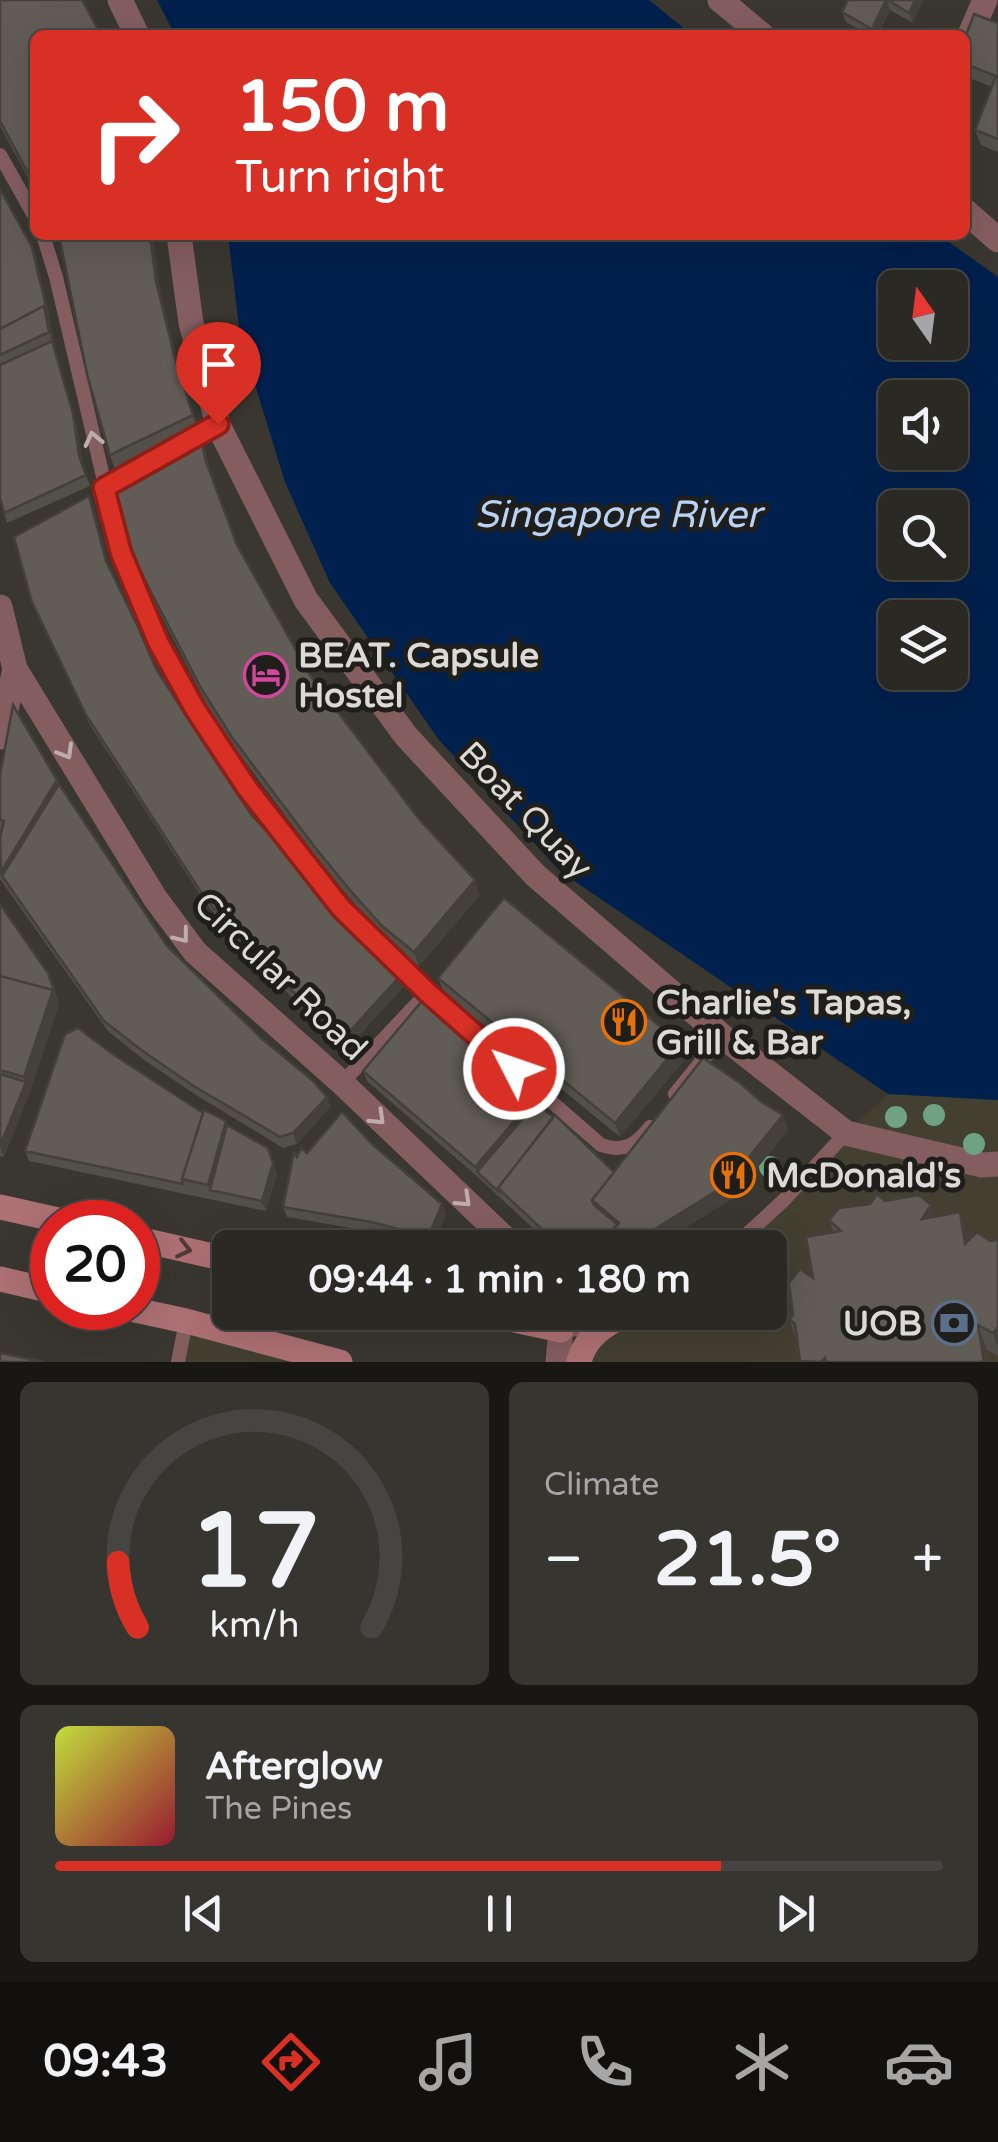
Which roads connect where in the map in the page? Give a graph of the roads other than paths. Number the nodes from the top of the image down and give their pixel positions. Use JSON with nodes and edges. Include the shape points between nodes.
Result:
{"nodes":[{"id":1,"x":120,"y":0,"type":"edge"},
{"id":2,"x":720,"y":0,"type":"edge"},
{"id":3,"x":985,"y":0,"type":"edge"},
{"id":4,"x":135,"y":30,"type":"edge"},
{"id":5,"x":756,"y":30,"type":"edge"},
{"id":6,"x":970,"y":34,"type":"edge"},
{"id":7,"x":0,"y":155,"type":"edge"},
{"id":8,"x":30,"y":207,"type":"edge"},
{"id":9,"x":970,"y":216,"type":"edge"},
{"id":10,"x":45,"y":240,"type":"edge"},
{"id":11,"x":180,"y":240,"type":"edge"},
{"id":12,"x":998,"y":240,"type":"edge"},
{"id":13,"x":218,"y":424,"type":"junction"},
{"id":14,"x":152,"y":461,"type":"edge"},
{"id":15,"x":120,"y":479,"type":"edge"},
{"id":16,"x":104,"y":488,"type":"junction"},
{"id":17,"x":0,"y":606,"type":"edge"},
{"id":18,"x":15,"y":669,"type":"junction"},
{"id":19,"x":0,"y":737,"type":"edge"},
{"id":20,"x":427,"y":992,"type":"junction"},
{"id":21,"x":722,"y":1036,"type":"junction"},
{"id":22,"x":342,"y":1083,"type":"junction"},
{"id":23,"x":846,"y":1132,"type":"junction"},
{"id":24,"x":998,"y":1164,"type":"edge"},
{"id":25,"x":0,"y":1207,"type":"edge"},
{"id":26,"x":30,"y":1214,"type":"edge"},
{"id":27,"x":496,"y":1230,"type":"edge"},
{"id":28,"x":752,"y":1230,"type":"edge"},
{"id":29,"x":160,"y":1244,"type":"edge"},
{"id":30,"x":212,"y":1256,"type":"edge"},
{"id":31,"x":0,"y":1280,"type":"edge"},
{"id":32,"x":30,"y":1286,"type":"edge"},
{"id":33,"x":160,"y":1315,"type":"edge"},
{"id":34,"x":186,"y":1321,"type":"junction"},
{"id":35,"x":560,"y":1330,"type":"edge"},
{"id":36,"x":599,"y":1330,"type":"edge"},
{"id":37,"x":178,"y":1362,"type":"edge"},
{"id":38,"x":340,"y":1362,"type":"edge"},
{"id":39,"x":558,"y":1362,"type":"edge"},
{"id":40,"x":579,"y":1362,"type":"edge"}],
"edges":[{"from":1,"to":4,"type":"street"},
{"from":2,"to":5,"type":"street"},
{"from":3,"to":6,"type":"street"},
{"from":7,"to":8,"type":"lane"},
{"from":9,"to":12,"type":"street"},
{"from":16,"to":10,"type":"lane","one_way":true},
{"from":11,"to":13,"type":"street","name":"Boat Quay","via":[[191,323]]},
{"from":13,"to":14,"type":"lane"},
{"from":13,"to":21,"type":"street","name":"Boat Quay","via":[[306,600],[406,736],[535,875]]},
{"from":15,"to":16,"type":"lane"},
{"from":16,"to":20,"type":"lane","via":[[134,590],[203,720],[341,908]]},
{"from":17,"to":18,"type":"street","name":"Circular Road"},
{"from":18,"to":19,"type":"street"},
{"from":18,"to":22,"type":"street","name":"Circular Road","one_way":true,"via":[[180,934]]},
{"from":20,"to":21,"type":"lane","via":[[613,1150],[642,1138]]},
{"from":20,"to":22,"type":"lane"},
{"from":21,"to":23,"type":"street","name":"Boat Quay"},
{"from":22,"to":27,"type":"street","name":"Circular Road","one_way":true},
{"from":23,"to":24,"type":"street"},
{"from":23,"to":28,"type":"lane"},
{"from":25,"to":26,"type":"street"},
{"from":29,"to":30,"type":"street","one_way":true},
{"from":31,"to":32,"type":"street"},
{"from":33,"to":34,"type":"street"},
{"from":34,"to":37,"type":"lane"},
{"from":34,"to":38,"type":"street"},
{"from":35,"to":39,"type":"street"},
{"from":36,"to":40,"type":"street"}]}
